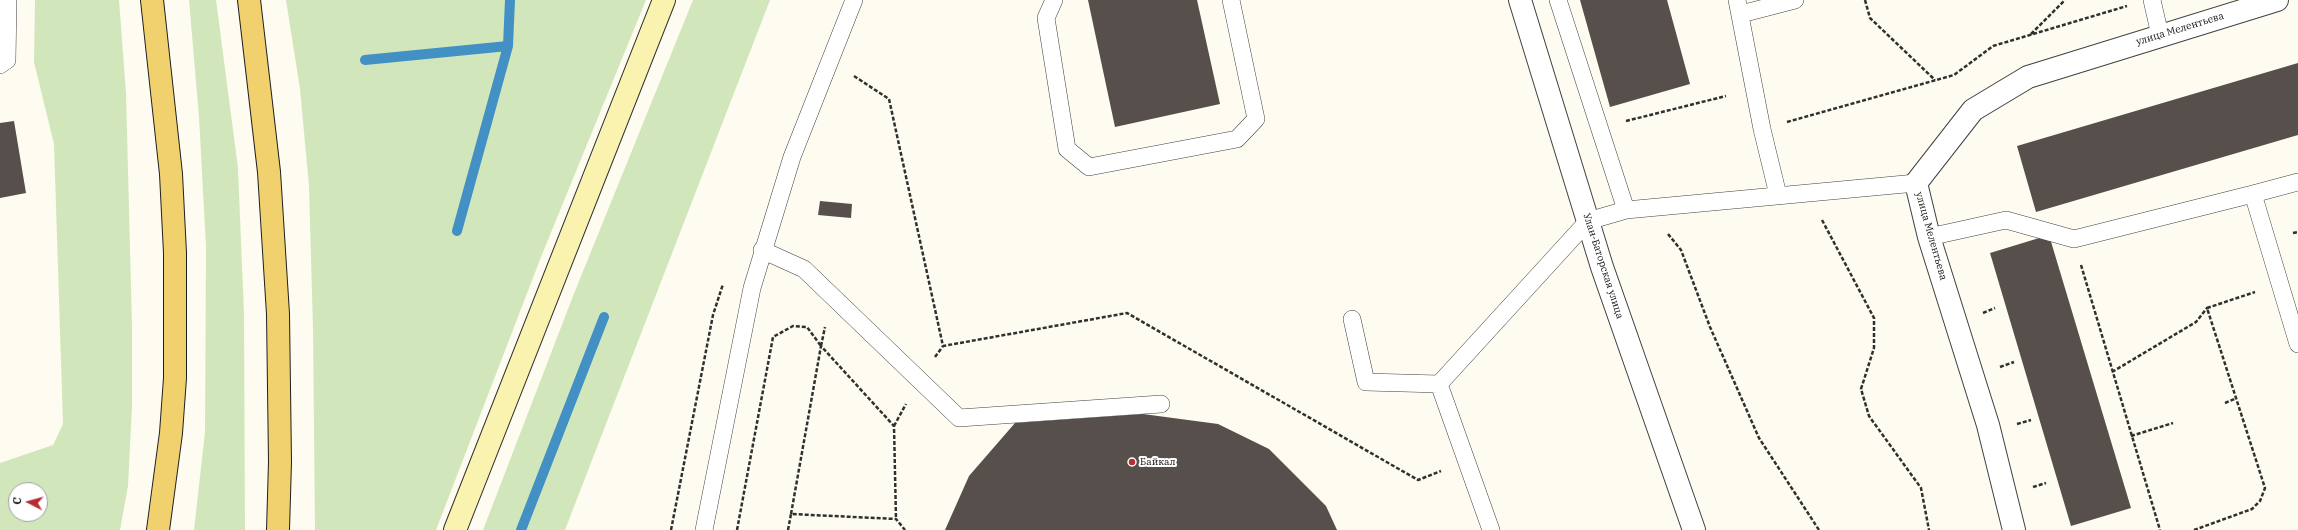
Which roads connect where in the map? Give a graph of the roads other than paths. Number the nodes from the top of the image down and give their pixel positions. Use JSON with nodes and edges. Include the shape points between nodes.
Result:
{"nodes":[{"id":1,"x":8,"y":0,"type":"edge"},
{"id":2,"x":152,"y":0,"type":"edge"},
{"id":3,"x":249,"y":0,"type":"edge"},
{"id":4,"x":664,"y":0,"type":"edge"},
{"id":5,"x":854,"y":0,"type":"edge"},
{"id":6,"x":1054,"y":0,"type":"edge"},
{"id":7,"x":1231,"y":0,"type":"edge"},
{"id":8,"x":1520,"y":0,"type":"edge"},
{"id":9,"x":1558,"y":0,"type":"edge"},
{"id":10,"x":1795,"y":0,"type":"edge"},
{"id":11,"x":2152,"y":0,"type":"edge"},
{"id":12,"x":2277,"y":0,"type":"edge"},
{"id":13,"x":1740,"y":7,"type":"edge"},
{"id":14,"x":2160,"y":35,"type":"junction"},
{"id":15,"x":0,"y":65,"type":"edge"},
{"id":16,"x":2298,"y":182,"type":"edge"},
{"id":17,"x":1916,"y":183,"type":"junction"},
{"id":18,"x":2253,"y":194,"type":"junction"},
{"id":19,"x":1778,"y":195,"type":"junction"},
{"id":20,"x":1626,"y":210,"type":"junction"},
{"id":21,"x":1588,"y":221,"type":"junction"},
{"id":22,"x":1929,"y":237,"type":"junction"},
{"id":23,"x":762,"y":250,"type":"junction"},
{"id":24,"x":1352,"y":319,"type":"dead end"},
{"id":25,"x":2298,"y":344,"type":"edge"},
{"id":26,"x":1439,"y":384,"type":"junction"},
{"id":27,"x":1161,"y":404,"type":"dead end"},
{"id":28,"x":158,"y":530,"type":"edge"},
{"id":29,"x":278,"y":530,"type":"edge"},
{"id":30,"x":455,"y":530,"type":"edge"},
{"id":31,"x":704,"y":530,"type":"edge"},
{"id":32,"x":1491,"y":530,"type":"edge"},
{"id":33,"x":1694,"y":530,"type":"edge"},
{"id":34,"x":2014,"y":530,"type":"edge"}],
"edges":[{"from":1,"to":15,"type":"lane","via":[[7,60]]},
{"from":2,"to":28,"type":"main road","via":[[171,174],[175,253],[175,378],[171,433]]},
{"from":3,"to":29,"type":"main road","via":[[269,172],[278,314]]},
{"from":4,"to":30,"type":"main road"},
{"from":5,"to":23,"type":"lane","via":[[792,157]]},
{"from":6,"to":7,"type":"lane","via":[[1046,18],[1067,150],[1089,167],[1237,139],[1256,119]]},
{"from":8,"to":21,"type":"street","name":"Улан-Баторская улица"},
{"from":9,"to":20,"type":"lane"},
{"from":10,"to":13,"type":"lane"},
{"from":11,"to":14,"type":"lane"},
{"from":12,"to":14,"type":"street","name":"улица Мелентьева"},
{"from":13,"to":19,"type":"lane","via":[[1762,129]]},
{"from":14,"to":17,"type":"street","name":"улица Мелентьева","via":[[2028,77],[1973,110]]},
{"from":16,"to":18,"type":"lane"},
{"from":17,"to":19,"type":"lane"},
{"from":17,"to":22,"type":"street","name":"улица Мелентьева"},
{"from":18,"to":22,"type":"lane","via":[[2074,239],[2006,220]]},
{"from":18,"to":25,"type":"lane"},
{"from":19,"to":20,"type":"lane"},
{"from":20,"to":21,"type":"lane"},
{"from":21,"to":26,"type":"lane"},
{"from":21,"to":33,"type":"street","name":"Улан-Баторская улица"},
{"from":22,"to":34,"type":"street","name":"улица Мелентьева","via":[[1988,425]]},
{"from":23,"to":27,"type":"lane","via":[[804,269],[958,418]]},
{"from":23,"to":31,"type":"lane","via":[[736,361]]},
{"from":24,"to":26,"type":"lane","via":[[1366,382]]},
{"from":26,"to":32,"type":"lane"}]}
